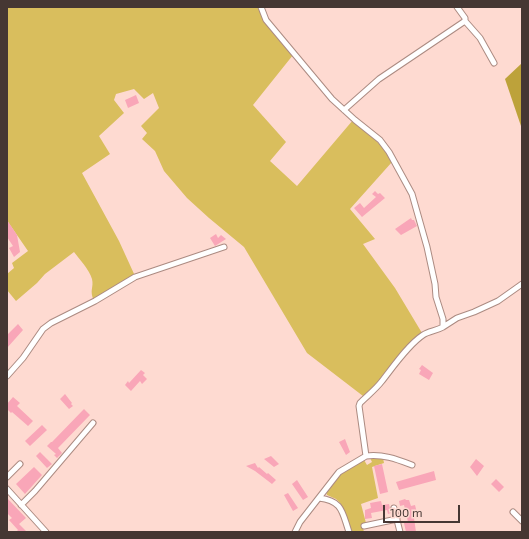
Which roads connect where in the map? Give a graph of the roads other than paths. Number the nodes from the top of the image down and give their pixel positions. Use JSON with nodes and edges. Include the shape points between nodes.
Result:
{"nodes":[{"id":1,"x":261,"y":7,"type":"edge"},
{"id":2,"x":457,"y":7,"type":"edge"},
{"id":3,"x":465,"y":21,"type":"junction"},
{"id":4,"x":494,"y":63,"type":"dead end"},
{"id":5,"x":344,"y":110,"type":"junction"},
{"id":6,"x":224,"y":247,"type":"dead end"},
{"id":7,"x":522,"y":284,"type":"edge"},
{"id":8,"x":443,"y":327,"type":"junction"},
{"id":9,"x":7,"y":376,"type":"edge"},
{"id":10,"x":93,"y":423,"type":"dead end"},
{"id":11,"x":366,"y":456,"type":"junction"},
{"id":12,"x":20,"y":464,"type":"dead end"},
{"id":13,"x":412,"y":465,"type":"dead end"},
{"id":14,"x":7,"y":477,"type":"edge"},
{"id":15,"x":7,"y":490,"type":"edge"},
{"id":16,"x":319,"y":498,"type":"junction"},
{"id":17,"x":21,"y":505,"type":"junction"},
{"id":18,"x":394,"y":508,"type":"dead end"},
{"id":19,"x":513,"y":512,"type":"dead end"},
{"id":20,"x":396,"y":519,"type":"junction"},
{"id":21,"x":522,"y":521,"type":"edge"},
{"id":22,"x":364,"y":526,"type":"dead end"},
{"id":23,"x":46,"y":532,"type":"edge"},
{"id":24,"x":295,"y":532,"type":"edge"},
{"id":25,"x":349,"y":532,"type":"edge"},
{"id":26,"x":400,"y":532,"type":"edge"}],
"edges":[{"from":1,"to":5,"type":"street","via":[[266,20]]},
{"from":2,"to":3,"type":"street"},
{"from":3,"to":4,"type":"street","via":[[480,38]]},
{"from":3,"to":5,"type":"street","via":[[379,80]]},
{"from":5,"to":8,"type":"street","via":[[380,140],[412,194],[427,247]]},
{"from":6,"to":9,"type":"street","via":[[135,277],[51,323],[43,329]]},
{"from":7,"to":8,"type":"street","via":[[498,301],[457,318]]},
{"from":8,"to":11,"type":"street","via":[[424,334],[411,345],[360,403]]},
{"from":10,"to":17,"type":"street"},
{"from":11,"to":13,"type":"street","via":[[376,454],[393,457]]},
{"from":11,"to":16,"type":"street","via":[[339,472]]},
{"from":12,"to":14,"type":"street"},
{"from":15,"to":17,"type":"street"},
{"from":16,"to":24,"type":"street"},
{"from":16,"to":25,"type":"street","via":[[338,504]]},
{"from":17,"to":23,"type":"street"},
{"from":18,"to":20,"type":"street"},
{"from":19,"to":21,"type":"street"},
{"from":20,"to":22,"type":"street"},
{"from":20,"to":26,"type":"street"}]}
